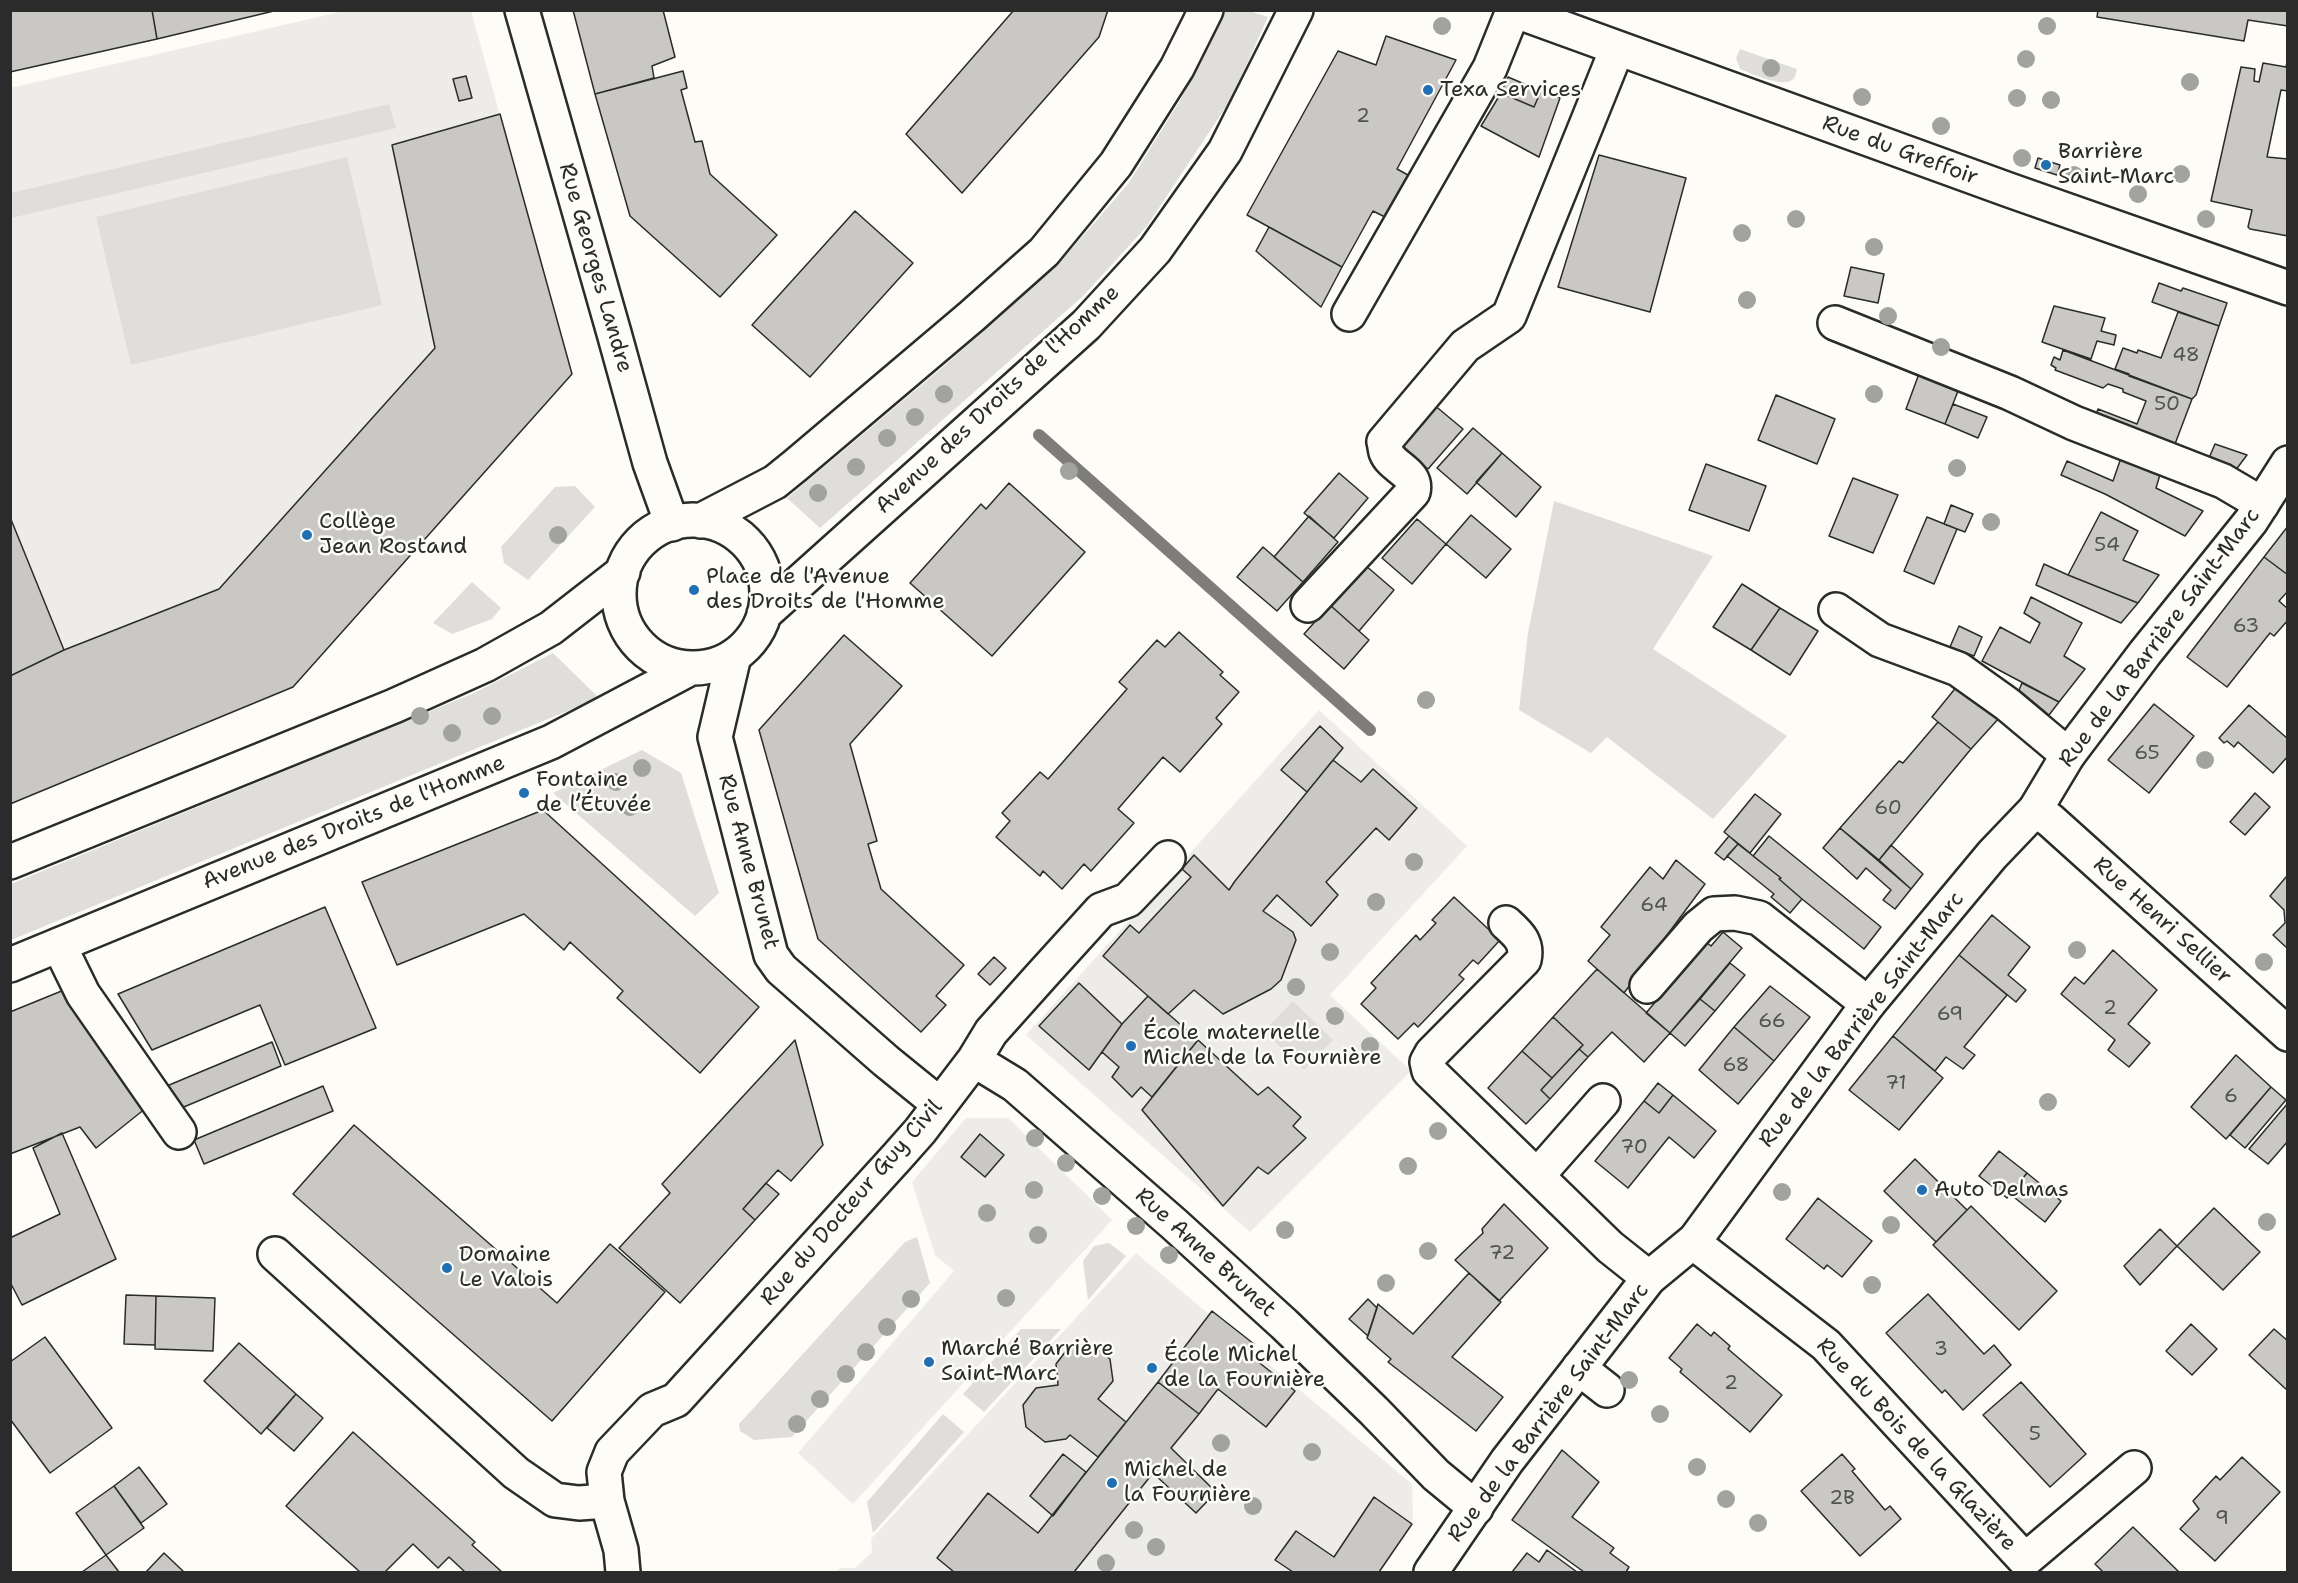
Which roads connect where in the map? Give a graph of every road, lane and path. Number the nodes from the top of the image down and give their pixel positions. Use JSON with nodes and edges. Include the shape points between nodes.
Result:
{"nodes":[{"id":1,"x":522,"y":10,"type":"edge"},
{"id":2,"x":1206,"y":10,"type":"edge"},
{"id":3,"x":1296,"y":10,"type":"edge"},
{"id":4,"x":1513,"y":11,"type":"edge"},
{"id":5,"x":1617,"y":49,"type":"junction"},
{"id":6,"x":2288,"y":268,"type":"edge"},
{"id":7,"x":2255,"y":278,"type":"junction"},
{"id":8,"x":2288,"y":288,"type":"edge"},
{"id":9,"x":1349,"y":314,"type":"dead end"},
{"id":10,"x":1835,"y":323,"type":"dead end"},
{"id":11,"x":2288,"y":463,"type":"edge"},
{"id":12,"x":2262,"y":504,"type":"junction"},
{"id":13,"x":686,"y":522,"type":"junction"},
{"id":14,"x":623,"y":572,"type":"junction"},
{"id":15,"x":1308,"y":605,"type":"dead end"},
{"id":16,"x":1836,"y":610,"type":"dead end"},
{"id":17,"x":765,"y":614,"type":"junction"},
{"id":18,"x":734,"y":656,"type":"junction"},
{"id":19,"x":691,"y":668,"type":"junction"},
{"id":20,"x":2068,"y":755,"type":"junction"},
{"id":21,"x":2035,"y":810,"type":"junction"},
{"id":22,"x":1168,"y":858,"type":"dead end"},
{"id":23,"x":16,"y":860,"type":"edge"},
{"id":24,"x":1506,"y":922,"type":"dead end"},
{"id":25,"x":59,"y":945,"type":"junction"},
{"id":26,"x":10,"y":964,"type":"edge"},
{"id":27,"x":1647,"y":986,"type":"dead end"},
{"id":28,"x":1868,"y":1004,"type":"junction"},
{"id":29,"x":2288,"y":1034,"type":"edge"},
{"id":30,"x":974,"y":1060,"type":"junction"},
{"id":31,"x":1603,"y":1101,"type":"dead end"},
{"id":32,"x":939,"y":1104,"type":"junction"},
{"id":33,"x":179,"y":1132,"type":"dead end"},
{"id":34,"x":1538,"y":1176,"type":"junction"},
{"id":35,"x":1695,"y":1240,"type":"junction"},
{"id":36,"x":275,"y":1254,"type":"dead end"},
{"id":37,"x":1649,"y":1278,"type":"junction"},
{"id":38,"x":1579,"y":1368,"type":"junction"},
{"id":39,"x":1607,"y":1390,"type":"dead end"},
{"id":40,"x":2134,"y":1468,"type":"dead end"},
{"id":41,"x":607,"y":1501,"type":"junction"},
{"id":42,"x":1476,"y":1508,"type":"junction"},
{"id":43,"x":2027,"y":1566,"type":"edge"},
{"id":44,"x":623,"y":1572,"type":"edge"},
{"id":45,"x":1431,"y":1572,"type":"edge"}],
"edges":[{"from":1,"to":13,"type":"street","name":"Rue Georges Landre","via":[[650,463]]},
{"from":2,"to":13,"type":"street","name":"Avenue des Droits de l'Homme","via":[[1177,68],[1116,164],[1044,252],[775,482]]},
{"from":3,"to":17,"type":"street","name":"Avenue des Droits de l'Homme","via":[[1225,151],[1155,250],[1086,324]]},
{"from":4,"to":5,"type":"street","name":"Rue du Greffoir"},
{"from":4,"to":9,"type":"street","via":[[1490,68]]},
{"from":5,"to":7,"type":"street","name":"Rue du Greffoir"},
{"from":5,"to":15,"type":"street","via":[[1509,316],[1465,346],[1384,442],[1386,454],[1412,479],[1413,492]]},
{"from":6,"to":7,"type":"street"},
{"from":7,"to":8,"type":"street","name":"Rue du Greffoir"},
{"from":10,"to":12,"type":"street","via":[[2223,481]]},
{"from":11,"to":12,"type":"street","name":"Rue de la Barrière Saint-Marc"},
{"from":12,"to":20,"type":"street","name":"Rue de la Barrière Saint-Marc"},
{"from":13,"to":14,"type":"street","name":"Avenue des Droits de l'Homme","via":[[651,534],[634,550]]},
{"from":13,"to":17,"type":"street","name":"Avenue des Droits de l'Homme","via":[[721,526],[754,553],[764,572]]},
{"from":14,"to":19,"type":"street","name":"Avenue des Droits de l'Homme","via":[[621,610],[639,645],[672,665]]},
{"from":14,"to":23,"type":"street","name":"Avenue des Droits de l'Homme","via":[[551,628],[485,665]]},
{"from":16,"to":20,"type":"street","via":[[1880,640],[1958,669]]},
{"from":17,"to":18,"type":"street","name":"Avenue des Droits de l'Homme","via":[[748,645]]},
{"from":18,"to":19,"type":"street","name":"Avenue des Droits de l'Homme","via":[[714,665]]},
{"from":18,"to":32,"type":"street","name":"Rue Anne Brunet","via":[[715,737],[771,955],[789,976]]},
{"from":19,"to":25,"type":"street","name":"Avenue des Droits de l'Homme","via":[[551,742]]},
{"from":20,"to":21,"type":"street","name":"Rue de la Barrière Saint-Marc"},
{"from":21,"to":28,"type":"street","name":"Rue de la Barrière Saint-Marc","via":[[1992,855]]},
{"from":21,"to":29,"type":"street","name":"Rue Henri Sellier"},
{"from":22,"to":30,"type":"street","name":"Rue du Docteur Guy Civil","via":[[1128,900],[1101,910],[992,1032]]},
{"from":24,"to":34,"type":"street","via":[[1523,940],[1524,960],[1431,1053],[1427,1062],[1429,1071]]},
{"from":25,"to":26,"type":"street","name":"Avenue des Droits de l'Homme"},
{"from":25,"to":33,"type":"street","via":[[83,994]]},
{"from":27,"to":28,"type":"street","via":[[1698,927],[1714,914],[1735,913],[1760,918]]},
{"from":28,"to":35,"type":"street","name":"Rue de la Barrière Saint-Marc"},
{"from":30,"to":32,"type":"street","name":"Rue du Docteur Guy Civil"},
{"from":30,"to":42,"type":"street","name":"Rue Anne Brunet","via":[[1015,1085],[1174,1224],[1292,1332],[1436,1475]]},
{"from":31,"to":34,"type":"street"},
{"from":32,"to":41,"type":"street","name":"Rue du Docteur Guy Civil","via":[[905,1149],[676,1400],[652,1410],[612,1452],[604,1472]]},
{"from":34,"to":37,"type":"street","via":[[1610,1247]]},
{"from":35,"to":37,"type":"street","name":"Rue de la Barrière Saint-Marc"},
{"from":35,"to":43,"type":"street","name":"Rue du Bois de la Glazière","via":[[1826,1345]]},
{"from":36,"to":41,"type":"street","via":[[516,1473],[555,1500]]},
{"from":37,"to":38,"type":"street","name":"Rue de la Barrière Saint-Marc"},
{"from":38,"to":39,"type":"street"},
{"from":38,"to":42,"type":"street","name":"Rue de la Barrière Saint-Marc"},
{"from":40,"to":43,"type":"street","name":"Rue du Bois de la Glazière"},
{"from":41,"to":44,"type":"street","name":"Rue du Docteur Guy Civil"},
{"from":42,"to":45,"type":"street","name":"Rue de la Barrière Saint-Marc"}]}
